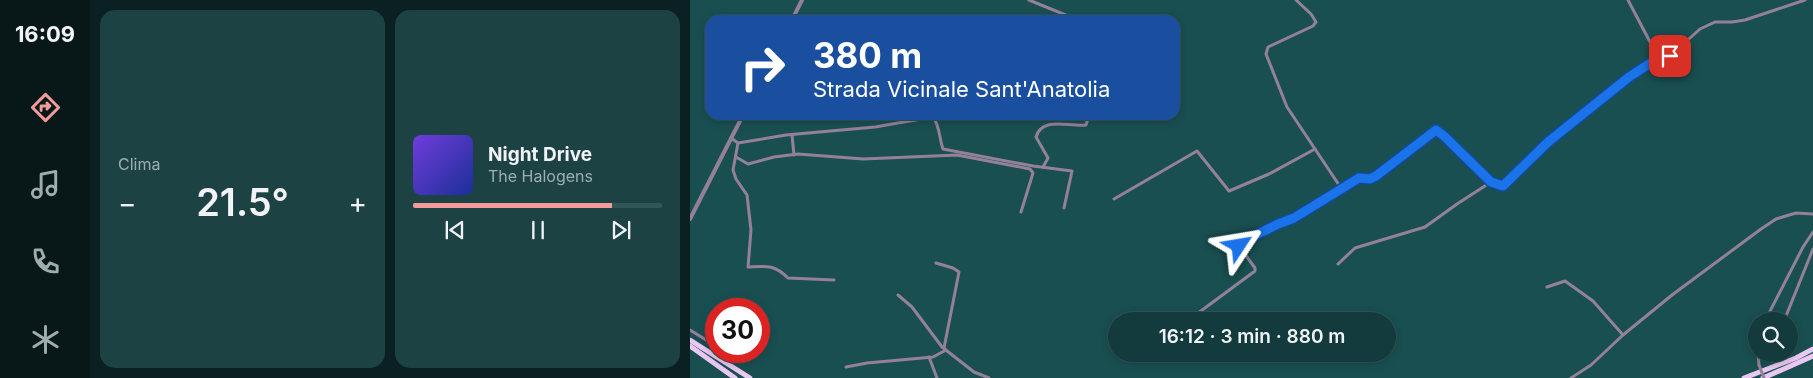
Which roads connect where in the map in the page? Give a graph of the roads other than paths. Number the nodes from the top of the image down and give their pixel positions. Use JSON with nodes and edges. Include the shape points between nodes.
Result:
{"nodes":[{"id":1,"x":802,"y":0,"type":"edge"},
{"id":2,"x":1029,"y":0,"type":"edge"},
{"id":3,"x":1296,"y":0,"type":"edge"},
{"id":4,"x":1628,"y":0,"type":"edge"},
{"id":5,"x":1805,"y":0,"type":"edge"},
{"id":6,"x":794,"y":15,"type":"edge"},
{"id":7,"x":1066,"y":15,"type":"edge"},
{"id":8,"x":1660,"y":61,"type":"junction"},
{"id":9,"x":740,"y":120,"type":"edge"},
{"id":10,"x":915,"y":120,"type":"edge"},
{"id":11,"x":935,"y":120,"type":"edge"},
{"id":12,"x":1087,"y":120,"type":"edge"},
{"id":13,"x":792,"y":135,"type":"junction"},
{"id":14,"x":731,"y":138,"type":"junction"},
{"id":15,"x":738,"y":143,"type":"junction"},
{"id":16,"x":1315,"y":150,"type":"junction"},
{"id":17,"x":794,"y":155,"type":"junction"},
{"id":18,"x":736,"y":157,"type":"junction"},
{"id":19,"x":1043,"y":167,"type":"junction"},
{"id":20,"x":1491,"y":182,"type":"junction"},
{"id":21,"x":1341,"y":188,"type":"junction"},
{"id":22,"x":1114,"y":199,"type":"dead end"},
{"id":23,"x":1064,"y":208,"type":"dead end"},
{"id":24,"x":1021,"y":212,"type":"dead end"},
{"id":25,"x":1813,"y":214,"type":"edge"},
{"id":26,"x":690,"y":219,"type":"edge"},
{"id":27,"x":1813,"y":232,"type":"edge"},
{"id":28,"x":1813,"y":249,"type":"edge"},
{"id":29,"x":936,"y":263,"type":"dead end"},
{"id":30,"x":1338,"y":264,"type":"dead end"},
{"id":31,"x":834,"y":280,"type":"dead end"},
{"id":32,"x":1547,"y":288,"type":"dead end"},
{"id":33,"x":898,"y":295,"type":"dead end"},
{"id":34,"x":1199,"y":312,"type":"edge"},
{"id":35,"x":1770,"y":312,"type":"edge"},
{"id":36,"x":1788,"y":312,"type":"edge"},
{"id":37,"x":690,"y":330,"type":"edge"},
{"id":38,"x":1623,"y":335,"type":"junction"},
{"id":39,"x":705,"y":339,"type":"edge"},
{"id":40,"x":690,"y":340,"type":"edge"},
{"id":41,"x":693,"y":346,"type":"edge"},
{"id":42,"x":1813,"y":349,"type":"edge"},
{"id":43,"x":945,"y":350,"type":"junction"},
{"id":44,"x":1813,"y":356,"type":"edge"},
{"id":45,"x":929,"y":357,"type":"junction"},
{"id":46,"x":1758,"y":362,"type":"edge"},
{"id":47,"x":846,"y":367,"type":"dead end"},
{"id":48,"x":735,"y":378,"type":"edge"},
{"id":49,"x":750,"y":378,"type":"edge"},
{"id":50,"x":937,"y":378,"type":"edge"},
{"id":51,"x":989,"y":378,"type":"edge"},
{"id":52,"x":1571,"y":378,"type":"edge"},
{"id":53,"x":1744,"y":378,"type":"edge"},
{"id":54,"x":1764,"y":378,"type":"edge"}],
"edges":[{"from":1,"to":6,"type":"street"},
{"from":2,"to":7,"type":"street"},
{"from":3,"to":16,"type":"street","via":[[1311,14],[1316,22],[1314,26],[1268,46],[1266,54],[1287,107]]},
{"from":4,"to":8,"type":"street"},
{"from":5,"to":8,"type":"street","via":[[1745,20],[1715,22]]},
{"from":8,"to":20,"type":"street","via":[[1629,77],[1548,142],[1503,186]]},
{"from":9,"to":14,"type":"street"},
{"from":10,"to":13,"type":"street"},
{"from":11,"to":19,"type":"street","via":[[943,149]]},
{"from":12,"to":19,"type":"street","via":[[1086,125],[1053,124],[1038,131],[1036,137],[1048,158]]},
{"from":13,"to":15,"type":"street"},
{"from":13,"to":17,"type":"street"},
{"from":14,"to":15,"type":"street"},
{"from":14,"to":26,"type":"street"},
{"from":15,"to":18,"type":"street"},
{"from":16,"to":21,"type":"street"},
{"from":16,"to":22,"type":"street","via":[[1229,191],[1197,151]]},
{"from":17,"to":18,"type":"street","via":[[748,164]]},
{"from":17,"to":24,"type":"street","via":[[863,159],[957,155],[1030,170],[1033,173]]},
{"from":18,"to":31,"type":"street","via":[[733,170],[747,196],[751,230],[748,267],[773,267],[788,278]]},
{"from":19,"to":23,"type":"street","via":[[1072,171]]},
{"from":20,"to":21,"type":"street","via":[[1436,130],[1376,176],[1359,178]]},
{"from":20,"to":30,"type":"street","via":[[1425,227],[1355,248]]},
{"from":21,"to":34,"type":"street","via":[[1294,218],[1240,243],[1254,271]]},
{"from":25,"to":38,"type":"street","via":[[1796,213],[1776,219],[1716,261]]},
{"from":27,"to":35,"type":"street"},
{"from":28,"to":36,"type":"street"},
{"from":29,"to":43,"type":"street","via":[[958,272]]},
{"from":32,"to":38,"type":"street","via":[[1565,281],[1593,301]]},
{"from":33,"to":43,"type":"street"},
{"from":37,"to":39,"type":"street"},
{"from":38,"to":52,"type":"street","via":[[1591,365]]},
{"from":40,"to":41,"type":"highway"},
{"from":41,"to":48,"type":"highway"},
{"from":41,"to":49,"type":"highway"},
{"from":42,"to":53,"type":"highway"},
{"from":43,"to":45,"type":"street"},
{"from":43,"to":51,"type":"street","via":[[974,372]]},
{"from":44,"to":54,"type":"highway"},
{"from":45,"to":47,"type":"street"},
{"from":45,"to":50,"type":"street"},
{"from":46,"to":54,"type":"street","bridge":true}]}
